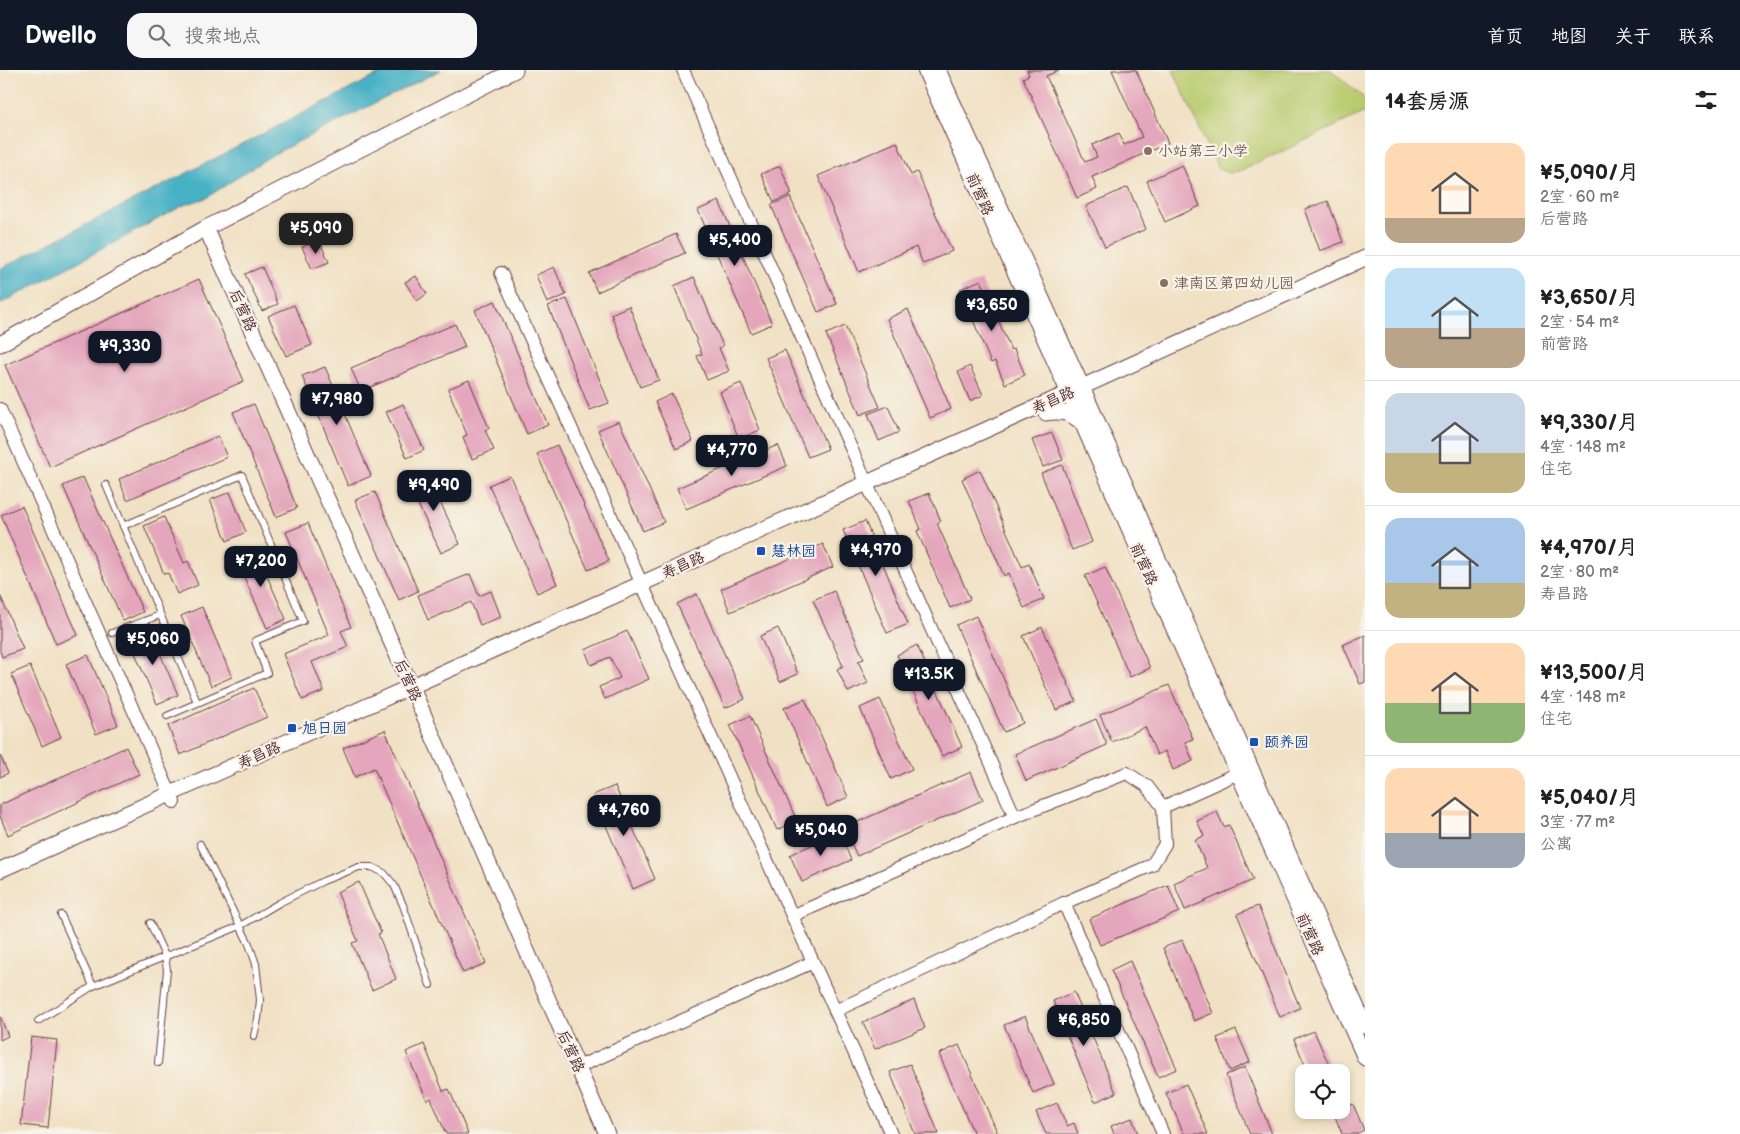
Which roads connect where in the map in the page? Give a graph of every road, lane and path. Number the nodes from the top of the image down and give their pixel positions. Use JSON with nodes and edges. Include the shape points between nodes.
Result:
{"nodes":[{"id":1,"x":515,"y":70,"type":"edge"},
{"id":2,"x":683,"y":70,"type":"edge"},
{"id":3,"x":925,"y":70,"type":"edge"},
{"id":4,"x":938,"y":70,"type":"edge"},
{"id":5,"x":206,"y":228,"type":"junction"},
{"id":6,"x":1365,"y":258,"type":"edge"},
{"id":7,"x":1365,"y":270,"type":"edge"},
{"id":8,"x":501,"y":273,"type":"dead end"},
{"id":9,"x":0,"y":344,"type":"edge"},
{"id":10,"x":1075,"y":397,"type":"junction"},
{"id":11,"x":1045,"y":408,"type":"junction"},
{"id":12,"x":0,"y":409,"type":"edge"},
{"id":13,"x":1089,"y":420,"type":"junction"},
{"id":14,"x":106,"y":486,"type":"dead end"},
{"id":15,"x":869,"y":486,"type":"junction"},
{"id":16,"x":123,"y":526,"type":"junction"},
{"id":17,"x":643,"y":588,"type":"junction"},
{"id":18,"x":160,"y":615,"type":"junction"},
{"id":19,"x":112,"y":633,"type":"dead end"},
{"id":20,"x":413,"y":691,"type":"junction"},
{"id":21,"x":197,"y":702,"type":"junction"},
{"id":22,"x":167,"y":716,"type":"dead end"},
{"id":23,"x":1244,"y":770,"type":"junction"},
{"id":24,"x":173,"y":798,"type":"junction"},
{"id":25,"x":1163,"y":807,"type":"junction"},
{"id":26,"x":1016,"y":817,"type":"junction"},
{"id":27,"x":200,"y":844,"type":"dead end"},
{"id":28,"x":0,"y":870,"type":"edge"},
{"id":29,"x":0,"y":880,"type":"edge"},
{"id":30,"x":1064,"y":903,"type":"junction"},
{"id":31,"x":61,"y":916,"type":"dead end"},
{"id":32,"x":792,"y":916,"type":"junction"},
{"id":33,"x":150,"y":923,"type":"dead end"},
{"id":34,"x":240,"y":926,"type":"junction"},
{"id":35,"x":165,"y":956,"type":"junction"},
{"id":36,"x":813,"y":962,"type":"junction"},
{"id":37,"x":430,"y":985,"type":"dead end"},
{"id":38,"x":93,"y":986,"type":"junction"},
{"id":39,"x":835,"y":1011,"type":"junction"},
{"id":40,"x":38,"y":1021,"type":"dead end"},
{"id":41,"x":1365,"y":1026,"type":"edge"},
{"id":42,"x":254,"y":1036,"type":"dead end"},
{"id":43,"x":1365,"y":1058,"type":"edge"},
{"id":44,"x":158,"y":1063,"type":"dead end"},
{"id":45,"x":578,"y":1067,"type":"junction"},
{"id":46,"x":607,"y":1134,"type":"edge"},
{"id":47,"x":891,"y":1134,"type":"edge"},
{"id":48,"x":1163,"y":1134,"type":"edge"}],
"edges":[{"from":1,"to":5,"type":"street"},
{"from":2,"to":15,"type":"street"},
{"from":3,"to":10,"type":"street","name":"前营路"},
{"from":4,"to":10,"type":"street","name":"前营路"},
{"from":5,"to":9,"type":"street"},
{"from":5,"to":20,"type":"street","name":"后营路"},
{"from":6,"to":10,"type":"street","name":"寿昌路"},
{"from":7,"to":10,"type":"street","name":"寿昌路"},
{"from":8,"to":17,"type":"street"},
{"from":10,"to":11,"type":"street","name":"寿昌路"},
{"from":10,"to":13,"type":"street","via":[[1086,408]]},
{"from":11,"to":13,"type":"street"},
{"from":11,"to":15,"type":"street","name":"寿昌路"},
{"from":12,"to":24,"type":"street"},
{"from":13,"to":23,"type":"street","name":"前营路"},
{"from":14,"to":16,"type":"lane"},
{"from":15,"to":17,"type":"street","name":"寿昌路"},
{"from":15,"to":26,"type":"street"},
{"from":16,"to":18,"type":"lane"},
{"from":16,"to":21,"type":"lane","via":[[242,475],[246,484],[303,621],[255,642],[267,673]]},
{"from":17,"to":20,"type":"street","name":"寿昌路"},
{"from":17,"to":32,"type":"street"},
{"from":18,"to":19,"type":"lane"},
{"from":18,"to":21,"type":"lane"},
{"from":20,"to":24,"type":"street","name":"寿昌路"},
{"from":20,"to":45,"type":"street","name":"后营路"},
{"from":21,"to":22,"type":"lane"},
{"from":23,"to":25,"type":"street"},
{"from":23,"to":41,"type":"street","name":"前营路"},
{"from":23,"to":43,"type":"street","name":"前营路"},
{"from":24,"to":28,"type":"street","name":"寿昌路"},
{"from":24,"to":29,"type":"street","name":"寿昌路"},
{"from":25,"to":26,"type":"street","via":[[1147,786],[1127,773]]},
{"from":25,"to":30,"type":"street","via":[[1166,844],[1152,865]]},
{"from":26,"to":32,"type":"street"},
{"from":27,"to":34,"type":"lane"},
{"from":30,"to":39,"type":"street"},
{"from":30,"to":48,"type":"street"},
{"from":31,"to":38,"type":"lane"},
{"from":32,"to":36,"type":"street"},
{"from":33,"to":35,"type":"lane"},
{"from":34,"to":35,"type":"lane"},
{"from":34,"to":37,"type":"lane","via":[[323,881],[359,867],[372,867],[384,873],[394,885]]},
{"from":34,"to":42,"type":"lane","via":[[259,980],[260,1000]]},
{"from":35,"to":38,"type":"lane"},
{"from":35,"to":44,"type":"lane","via":[[167,970]]},
{"from":36,"to":39,"type":"street"},
{"from":36,"to":45,"type":"street"},
{"from":38,"to":40,"type":"lane"},
{"from":39,"to":47,"type":"street"},
{"from":45,"to":46,"type":"street","name":"后营路"}]}
